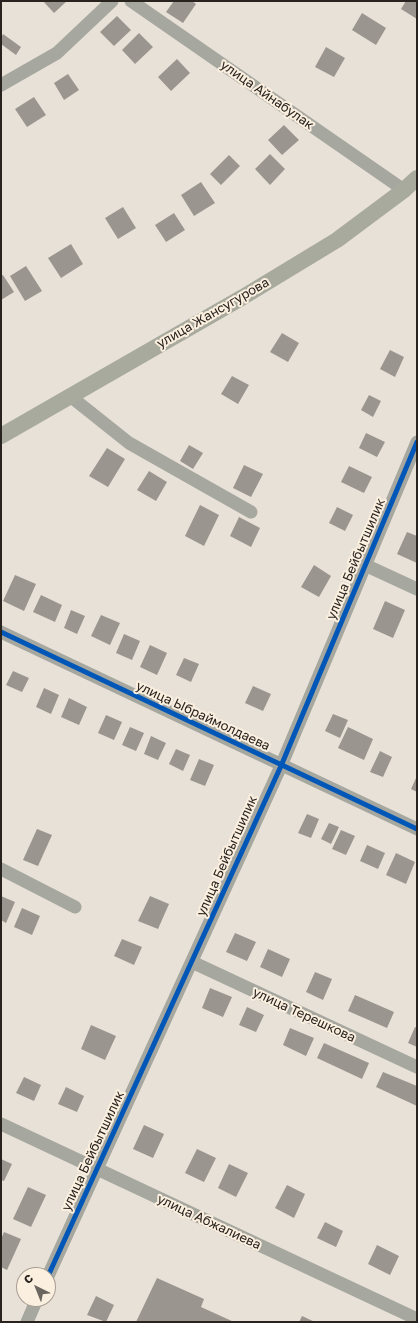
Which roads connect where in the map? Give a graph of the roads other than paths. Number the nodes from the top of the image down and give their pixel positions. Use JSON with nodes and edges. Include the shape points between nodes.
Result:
{"nodes":[{"id":1,"x":112,"y":1,"type":"edge"},
{"id":2,"x":131,"y":1,"type":"edge"},
{"id":3,"x":1,"y":85,"type":"edge"},
{"id":4,"x":417,"y":178,"type":"edge"},
{"id":5,"x":404,"y":190,"type":"junction"},
{"id":6,"x":70,"y":396,"type":"junction"},
{"id":7,"x":1,"y":436,"type":"edge"},
{"id":8,"x":417,"y":442,"type":"edge"},
{"id":9,"x":251,"y":512,"type":"dead end"},
{"id":10,"x":365,"y":565,"type":"junction"},
{"id":11,"x":417,"y":589,"type":"edge"},
{"id":12,"x":1,"y":632,"type":"edge"},
{"id":13,"x":281,"y":766,"type":"junction"},
{"id":14,"x":417,"y":829,"type":"edge"},
{"id":15,"x":1,"y":869,"type":"edge"},
{"id":16,"x":75,"y":907,"type":"dead end"},
{"id":17,"x":192,"y":962,"type":"junction"},
{"id":18,"x":417,"y":1067,"type":"edge"},
{"id":19,"x":1,"y":1124,"type":"edge"},
{"id":20,"x":97,"y":1170,"type":"junction"},
{"id":21,"x":52,"y":1267,"type":"edge"},
{"id":22,"x":33,"y":1307,"type":"edge"},
{"id":23,"x":417,"y":1320,"type":"edge"},
{"id":24,"x":26,"y":1322,"type":"edge"}],
"edges":[{"from":1,"to":3,"type":"street","via":[[57,53]]},
{"from":2,"to":5,"type":"street","name":"улица Айнабулак"},
{"from":4,"to":5,"type":"main road","name":"улица Жансугурова"},
{"from":5,"to":6,"type":"main road","name":"улица Жансугурова","via":[[337,240]]},
{"from":6,"to":7,"type":"main road","name":"улица Жансугурова"},
{"from":6,"to":9,"type":"street","via":[[129,443]]},
{"from":8,"to":10,"type":"street","name":"улица Бейбытшилик"},
{"from":10,"to":11,"type":"street"},
{"from":10,"to":13,"type":"street","name":"улица Бейбытшилик"},
{"from":12,"to":13,"type":"street","name":"улица Ыбраймолдаева"},
{"from":13,"to":14,"type":"street","name":"улица Ыбраймолдаева"},
{"from":13,"to":17,"type":"street","name":"улица Бейбытшилик"},
{"from":15,"to":16,"type":"street"},
{"from":17,"to":18,"type":"street","name":"улица Терешкова"},
{"from":17,"to":20,"type":"street","name":"улица Бейбытшилик"},
{"from":19,"to":20,"type":"street","name":"улица Абжалиева"},
{"from":20,"to":21,"type":"street","name":"улица Бейбытшилик"},
{"from":20,"to":23,"type":"street","name":"улица Абжалиева"},
{"from":22,"to":24,"type":"street"}]}
